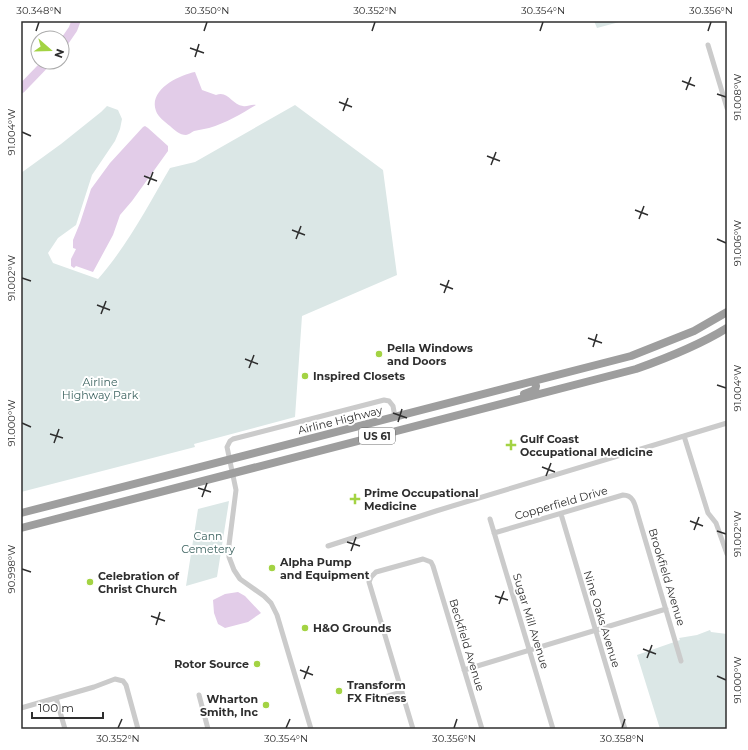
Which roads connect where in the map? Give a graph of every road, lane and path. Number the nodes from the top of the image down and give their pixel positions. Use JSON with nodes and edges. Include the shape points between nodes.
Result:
{"nodes":[{"id":1,"x":708,"y":45,"type":"dead end"},
{"id":2,"x":727,"y":108,"type":"edge"},
{"id":3,"x":727,"y":312,"type":"edge"},
{"id":4,"x":727,"y":328,"type":"edge"},
{"id":5,"x":534,"y":381,"type":"junction"},
{"id":6,"x":395,"y":417,"type":"junction"},
{"id":7,"x":435,"y":421,"type":"junction"},
{"id":8,"x":727,"y":423,"type":"edge"},
{"id":9,"x":684,"y":436,"type":"junction"},
{"id":10,"x":230,"y":460,"type":"junction"},
{"id":11,"x":233,"y":473,"type":"junction"},
{"id":12,"x":633,"y":500,"type":"joint"},
{"id":13,"x":42,"y":508,"type":"junction"},
{"id":14,"x":21,"y":513,"type":"edge"},
{"id":15,"x":561,"y":514,"type":"junction"},
{"id":16,"x":490,"y":518,"type":"dead end"},
{"id":17,"x":45,"y":521,"type":"junction"},
{"id":18,"x":21,"y":528,"type":"edge"},
{"id":19,"x":494,"y":533,"type":"junction"},
{"id":20,"x":328,"y":546,"type":"dead end"},
{"id":21,"x":727,"y":554,"type":"edge"},
{"id":22,"x":666,"y":610,"type":"junction"},
{"id":23,"x":596,"y":631,"type":"junction"},
{"id":24,"x":529,"y":651,"type":"junction"},
{"id":25,"x":681,"y":661,"type":"dead end"},
{"id":26,"x":464,"y":670,"type":"junction"},
{"id":27,"x":402,"y":692,"type":"junction"},
{"id":28,"x":198,"y":695,"type":"dead end"},
{"id":29,"x":56,"y":698,"type":"junction"},
{"id":30,"x":374,"y":700,"type":"dead end"},
{"id":31,"x":21,"y":708,"type":"edge"},
{"id":32,"x":65,"y":729,"type":"edge"},
{"id":33,"x":138,"y":729,"type":"edge"},
{"id":34,"x":208,"y":729,"type":"edge"},
{"id":35,"x":311,"y":729,"type":"edge"},
{"id":36,"x":413,"y":729,"type":"edge"},
{"id":37,"x":482,"y":729,"type":"edge"},
{"id":38,"x":553,"y":729,"type":"edge"},
{"id":39,"x":625,"y":729,"type":"edge"}],
"edges":[{"from":1,"to":2,"type":"street"},
{"from":3,"to":5,"type":"highway","name":"Airline Highway","number":"US 61","via":[[694,330],[632,356]]},
{"from":4,"to":7,"type":"highway","number":"US 61","via":[[706,341],[636,370]]},
{"from":5,"to":6,"type":"highway","name":"Airline Highway","number":"US 61"},
{"from":5,"to":7,"type":"highway","via":[[535,389],[531,392],[466,409]]},
{"from":6,"to":10,"type":"highway","name":"Airline Highway","number":"US 61"},
{"from":6,"to":10,"type":"street","via":[[393,406],[384,400],[233,439],[227,447]]},
{"from":7,"to":11,"type":"highway","number":"US 61"},
{"from":8,"to":9,"type":"street"},
{"from":9,"to":20,"type":"street","via":[[436,510]]},
{"from":9,"to":21,"type":"street","via":[[708,513],[716,523]]},
{"from":10,"to":11,"type":"street"},
{"from":10,"to":13,"type":"highway","name":"Airline Highway","number":"US 61"},
{"from":11,"to":17,"type":"highway","number":"US 61"},
{"from":11,"to":35,"type":"street","via":[[236,490],[228,545],[229,558],[240,579],[264,596],[277,615]]},
{"from":12,"to":15,"type":"street","name":"Copperfield Drive","via":[[630,496],[623,495]]},
{"from":12,"to":22,"type":"street","name":"Brookfield Avenue"},
{"from":13,"to":14,"type":"highway","name":"Airline Highway","number":"US 61"},
{"from":13,"to":17,"type":"highway"},
{"from":15,"to":19,"type":"street","name":"Copperfield Drive"},
{"from":15,"to":23,"type":"street","name":"Nine Oaks Avenue"},
{"from":16,"to":19,"type":"street","name":"Sugar Mill Avenue"},
{"from":17,"to":18,"type":"highway","number":"US 61"},
{"from":19,"to":24,"type":"street","name":"Sugar Mill Avenue"},
{"from":22,"to":23,"type":"street"},
{"from":22,"to":25,"type":"street","name":"Brookfield Avenue"},
{"from":23,"to":24,"type":"street"},
{"from":23,"to":39,"type":"street","name":"Nine Oaks Avenue"},
{"from":24,"to":26,"type":"street"},
{"from":24,"to":38,"type":"street","name":"Sugar Mill Avenue"},
{"from":26,"to":27,"type":"street","name":"Beckfield Avenue","via":[[431,562],[419,559],[376,572],[369,582]]},
{"from":26,"to":37,"type":"street","name":"Beckfield Avenue"},
{"from":27,"to":30,"type":"street"},
{"from":27,"to":36,"type":"street"},
{"from":28,"to":34,"type":"street"},
{"from":29,"to":31,"type":"street"},
{"from":29,"to":32,"type":"street"},
{"from":29,"to":33,"type":"street","via":[[111,680],[120,680],[126,685]]}]}
